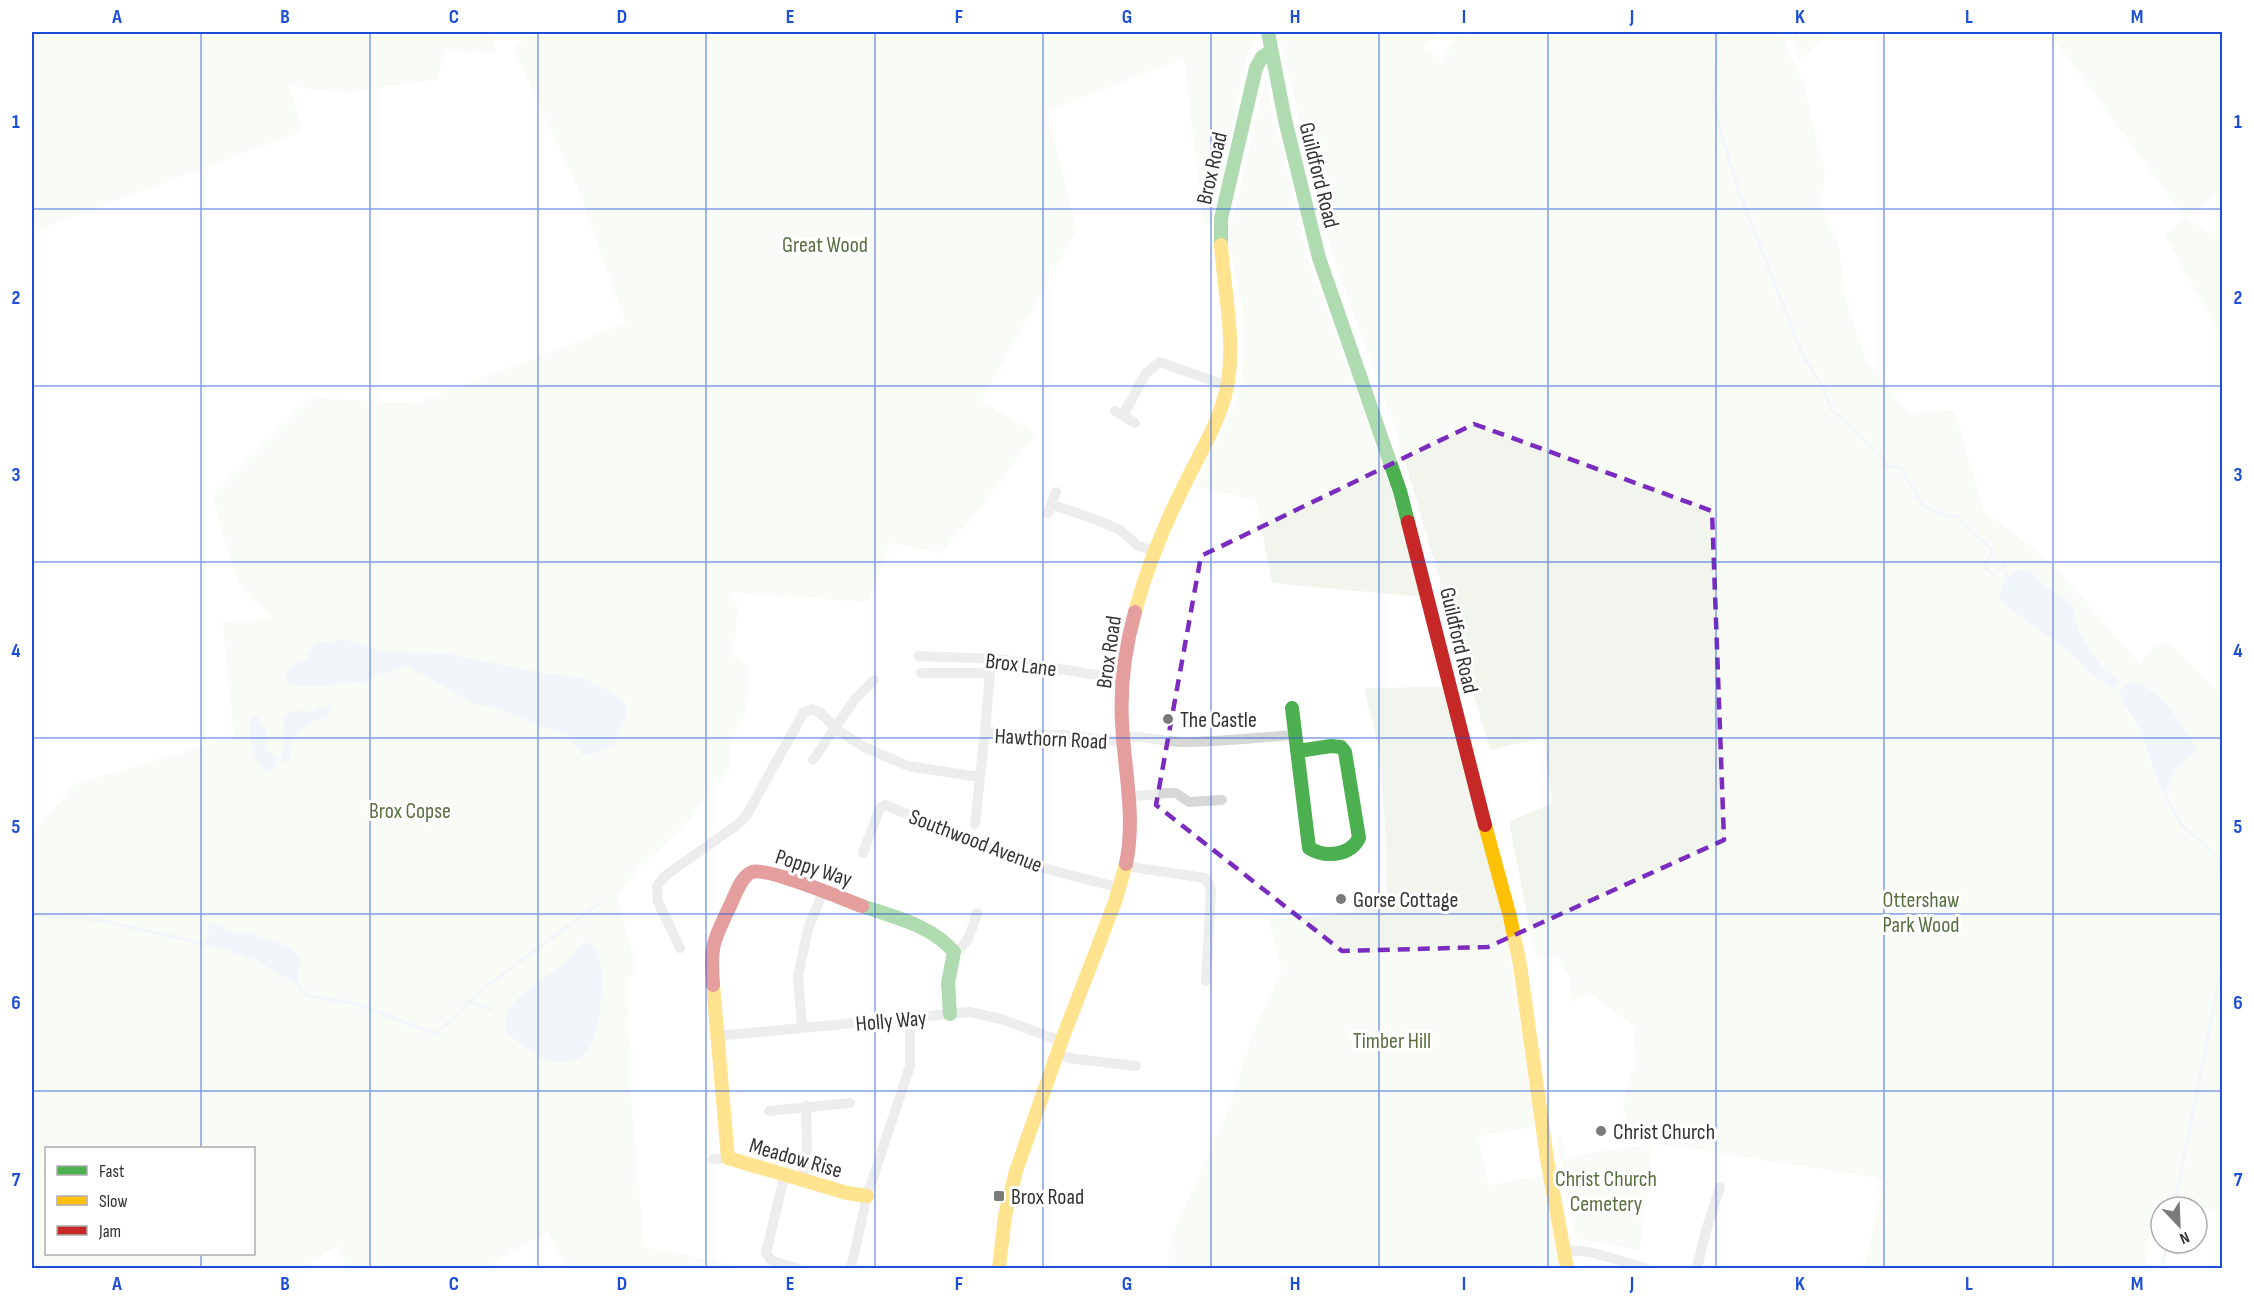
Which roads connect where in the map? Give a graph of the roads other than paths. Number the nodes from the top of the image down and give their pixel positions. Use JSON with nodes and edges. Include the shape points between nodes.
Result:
{"nodes":[{"id":1,"x":1268,"y":32,"type":"edge"},
{"id":2,"x":1271,"y":51,"type":"junction"},
{"id":3,"x":1227,"y":386,"type":"junction"},
{"id":4,"x":1135,"y":423,"type":"dead end"},
{"id":5,"x":1056,"y":492,"type":"dead end"},
{"id":6,"x":1155,"y":551,"type":"junction"},
{"id":7,"x":919,"y":657,"type":"dead end"},
{"id":8,"x":921,"y":673,"type":"dead end"},
{"id":9,"x":1122,"y":679,"type":"junction"},
{"id":10,"x":874,"y":680,"type":"dead end"},
{"id":11,"x":1293,"y":708,"type":"dead end"},
{"id":12,"x":835,"y":727,"type":"junction"},
{"id":13,"x":985,"y":731,"type":"junction"},
{"id":14,"x":1296,"y":735,"type":"junction"},
{"id":15,"x":1124,"y":739,"type":"junction"},
{"id":16,"x":1298,"y":751,"type":"junction"},
{"id":17,"x":813,"y":760,"type":"dead end"},
{"id":18,"x":979,"y":777,"type":"junction"},
{"id":19,"x":1128,"y":797,"type":"junction"},
{"id":20,"x":1222,"y":800,"type":"dead end"},
{"id":21,"x":975,"y":824,"type":"dead end"},
{"id":22,"x":863,"y":853,"type":"dead end"},
{"id":23,"x":1125,"y":867,"type":"junction"},
{"id":24,"x":1120,"y":888,"type":"junction"},
{"id":25,"x":823,"y":892,"type":"junction"},
{"id":26,"x":977,"y":913,"type":"dead end"},
{"id":27,"x":680,"y":948,"type":"dead end"},
{"id":28,"x":954,"y":952,"type":"junction"},
{"id":29,"x":1206,"y":981,"type":"dead end"},
{"id":30,"x":950,"y":1014,"type":"junction"},
{"id":31,"x":910,"y":1017,"type":"junction"},
{"id":32,"x":802,"y":1028,"type":"junction"},
{"id":33,"x":717,"y":1036,"type":"junction"},
{"id":34,"x":1059,"y":1048,"type":"junction"},
{"id":35,"x":1134,"y":1063,"type":"dead end"},
{"id":36,"x":850,"y":1103,"type":"dead end"},
{"id":37,"x":806,"y":1106,"type":"junction"},
{"id":38,"x":768,"y":1111,"type":"dead end"},
{"id":39,"x":728,"y":1158,"type":"junction"},
{"id":40,"x":713,"y":1159,"type":"dead end"},
{"id":41,"x":785,"y":1173,"type":"junction"},
{"id":42,"x":802,"y":1179,"type":"junction"},
{"id":43,"x":1720,"y":1186,"type":"dead end"},
{"id":44,"x":867,"y":1196,"type":"junction"},
{"id":45,"x":1564,"y":1251,"type":"junction"},
{"id":46,"x":797,"y":1269,"type":"edge"},
{"id":47,"x":851,"y":1269,"type":"edge"},
{"id":48,"x":999,"y":1269,"type":"edge"},
{"id":49,"x":1567,"y":1269,"type":"edge"},
{"id":50,"x":1645,"y":1269,"type":"edge"},
{"id":51,"x":1697,"y":1269,"type":"edge"}],
"edges":[{"from":1,"to":2,"type":"street","name":"Guildford Road"},
{"from":2,"to":3,"type":"street","name":"Brox Road","via":[[1262,57],[1253,78],[1221,219],[1219,244],[1230,360]]},
{"from":2,"to":45,"type":"street","name":"Guildford Road","via":[[1319,258],[1400,491],[1507,908],[1520,965]]},
{"from":3,"to":4,"type":"street","via":[[1160,362],[1146,373],[1119,413]]},
{"from":3,"to":6,"type":"street","name":"Brox Road","via":[[1221,410]]},
{"from":5,"to":6,"type":"street","via":[[1050,508],[1100,521],[1120,530],[1138,546]]},
{"from":6,"to":9,"type":"street","name":"Brox Road","via":[[1131,624]]},
{"from":7,"to":9,"type":"street","name":"Brox Lane","via":[[998,659]]},
{"from":8,"to":13,"type":"street","via":[[990,673]]},
{"from":9,"to":15,"type":"street","name":"Brox Road"},
{"from":10,"to":12,"type":"street"},
{"from":11,"to":14,"type":"street"},
{"from":12,"to":17,"type":"street"},
{"from":12,"to":18,"type":"street","name":"Hawthorn Road","via":[[864,747],[908,766]]},
{"from":12,"to":27,"type":"street","name":"Hawthorn Road","via":[[820,713],[804,712],[746,816],[660,881],[658,902]]},
{"from":13,"to":15,"type":"street","name":"Hawthorn Road"},
{"from":13,"to":18,"type":"street","name":"Hawthorn Road"},
{"from":14,"to":15,"type":"street","name":"Hawthorn Road","via":[[1187,742],[1141,736]]},
{"from":14,"to":16,"type":"street"},
{"from":15,"to":19,"type":"street","name":"Brox Road"},
{"from":16,"to":16,"type":"street","via":[[1308,848],[1324,854],[1350,851],[1359,838],[1345,752],[1341,747],[1331,746]]},
{"from":18,"to":21,"type":"street","name":"Hawthorn Road"},
{"from":19,"to":20,"type":"street","via":[[1176,793],[1189,802]]},
{"from":19,"to":23,"type":"street","name":"Brox Road","via":[[1130,838]]},
{"from":22,"to":24,"type":"street","name":"Southwood Avenue","via":[[880,808],[885,805],[1032,865]]},
{"from":23,"to":24,"type":"street","name":"Brox Road"},
{"from":23,"to":29,"type":"street","via":[[1205,878],[1210,885]]},
{"from":24,"to":34,"type":"street","name":"Brox Road"},
{"from":25,"to":28,"type":"street","name":"Poppy Way","via":[[926,929]]},
{"from":25,"to":32,"type":"street","via":[[808,929],[798,976]]},
{"from":25,"to":33,"type":"street","name":"Poppy Way","via":[[771,873],[747,875],[714,938],[711,956]]},
{"from":26,"to":28,"type":"street","via":[[967,942]]},
{"from":28,"to":30,"type":"street","via":[[948,983]]},
{"from":30,"to":31,"type":"street","name":"Holly Way"},
{"from":30,"to":34,"type":"street","name":"Holly Way","via":[[990,1016]]},
{"from":31,"to":32,"type":"street","name":"Holly Way"},
{"from":31,"to":44,"type":"street","name":"Meadow Rise","via":[[910,1066]]},
{"from":32,"to":33,"type":"street","name":"Holly Way"},
{"from":33,"to":39,"type":"street","name":"Meadow Rise"},
{"from":34,"to":35,"type":"street","name":"Holly Way","via":[[1076,1059]]},
{"from":34,"to":48,"type":"street","name":"Brox Road","via":[[1013,1178],[1001,1235]]},
{"from":36,"to":37,"type":"street"},
{"from":37,"to":38,"type":"street"},
{"from":37,"to":42,"type":"street","via":[[807,1150]]},
{"from":39,"to":40,"type":"street"},
{"from":39,"to":41,"type":"street","name":"Meadow Rise"},
{"from":41,"to":42,"type":"street","name":"Meadow Rise"},
{"from":41,"to":46,"type":"street","via":[[766,1253],[772,1261]]},
{"from":42,"to":44,"type":"street","name":"Meadow Rise"},
{"from":43,"to":51,"type":"street"},
{"from":44,"to":47,"type":"street","name":"Meadow Rise"},
{"from":45,"to":49,"type":"street","name":"Guildford Road"},
{"from":45,"to":50,"type":"street","via":[[1574,1250]]}]}
